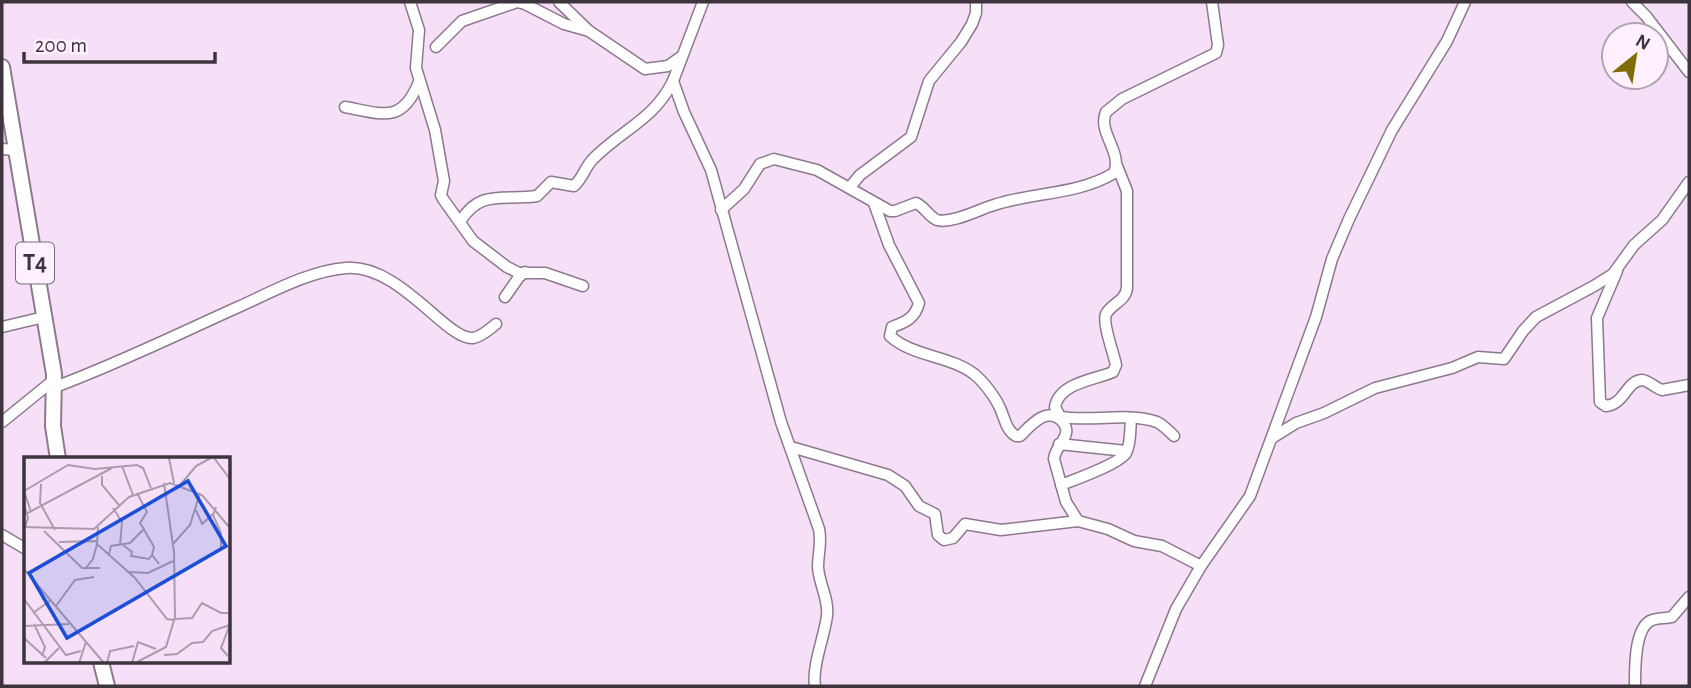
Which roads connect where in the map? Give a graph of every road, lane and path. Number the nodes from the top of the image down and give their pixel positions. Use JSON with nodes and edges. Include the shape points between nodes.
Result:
{"nodes":[{"id":1,"x":410,"y":2,"type":"edge"},
{"id":2,"x":559,"y":2,"type":"edge"},
{"id":3,"x":703,"y":2,"type":"edge"},
{"id":4,"x":976,"y":2,"type":"edge"},
{"id":5,"x":1212,"y":2,"type":"edge"},
{"id":6,"x":1465,"y":2,"type":"edge"},
{"id":7,"x":1632,"y":2,"type":"edge"},
{"id":8,"x":589,"y":31,"type":"junction"},
{"id":9,"x":436,"y":47,"type":"dead end"},
{"id":10,"x":682,"y":55,"type":"junction"},
{"id":11,"x":2,"y":67,"type":"edge"},
{"id":12,"x":1689,"y":72,"type":"edge"},
{"id":13,"x":419,"y":81,"type":"junction"},
{"id":14,"x":673,"y":81,"type":"junction"},
{"id":15,"x":345,"y":107,"type":"dead end"},
{"id":16,"x":9,"y":150,"type":"edge"},
{"id":17,"x":1117,"y":166,"type":"junction"},
{"id":18,"x":1689,"y":182,"type":"edge"},
{"id":19,"x":850,"y":187,"type":"junction"},
{"id":20,"x":873,"y":202,"type":"junction"},
{"id":21,"x":721,"y":210,"type":"junction"},
{"id":22,"x":460,"y":222,"type":"junction"},
{"id":23,"x":1619,"y":268,"type":"junction"},
{"id":24,"x":525,"y":272,"type":"junction"},
{"id":25,"x":583,"y":286,"type":"dead end"},
{"id":26,"x":505,"y":297,"type":"dead end"},
{"id":27,"x":44,"y":317,"type":"junction"},
{"id":28,"x":496,"y":324,"type":"dead end"},
{"id":29,"x":2,"y":327,"type":"edge"},
{"id":30,"x":55,"y":383,"type":"junction"},
{"id":31,"x":1689,"y":385,"type":"edge"},
{"id":32,"x":1131,"y":419,"type":"junction"},
{"id":33,"x":1062,"y":420,"type":"junction"},
{"id":34,"x":2,"y":422,"type":"edge"},
{"id":35,"x":1174,"y":436,"type":"dead end"},
{"id":36,"x":1271,"y":439,"type":"junction"},
{"id":37,"x":1059,"y":444,"type":"junction"},
{"id":38,"x":791,"y":447,"type":"junction"},
{"id":39,"x":1126,"y":451,"type":"junction"},
{"id":40,"x":58,"y":457,"type":"edge"},
{"id":41,"x":1061,"y":485,"type":"junction"},
{"id":42,"x":1078,"y":521,"type":"junction"},
{"id":43,"x":2,"y":535,"type":"edge"},
{"id":44,"x":24,"y":547,"type":"edge"},
{"id":45,"x":1202,"y":566,"type":"junction"},
{"id":46,"x":1689,"y":597,"type":"edge"},
{"id":47,"x":102,"y":664,"type":"edge"},
{"id":48,"x":107,"y":686,"type":"edge"},
{"id":49,"x":815,"y":686,"type":"edge"},
{"id":50,"x":1145,"y":686,"type":"edge"},
{"id":51,"x":1635,"y":686,"type":"edge"}],
"edges":[{"from":1,"to":13,"type":"street","via":[[419,30]]},
{"from":2,"to":8,"type":"street"},
{"from":3,"to":10,"type":"street"},
{"from":4,"to":19,"type":"street","via":[[972,24],[929,81],[911,137]]},
{"from":5,"to":17,"type":"street","via":[[1216,53],[1106,111],[1104,124]]},
{"from":6,"to":36,"type":"street","via":[[1392,130],[1349,219]]},
{"from":7,"to":12,"type":"street"},
{"from":8,"to":9,"type":"street","via":[[517,2],[462,21]]},
{"from":8,"to":10,"type":"street","via":[[645,69],[668,66]]},
{"from":10,"to":14,"type":"street"},
{"from":11,"to":16,"type":"highway","number":"T4"},
{"from":13,"to":15,"type":"street","via":[[409,102],[396,113]]},
{"from":13,"to":22,"type":"street","via":[[439,149],[441,196]]},
{"from":14,"to":21,"type":"street","via":[[708,160]]},
{"from":14,"to":22,"type":"street","via":[[656,108],[592,159],[574,186],[551,182],[537,196],[489,198],[468,210]]},
{"from":16,"to":27,"type":"highway","number":"T4"},
{"from":17,"to":20,"type":"street","via":[[1113,175],[1092,183],[1058,193],[1017,197],[974,214],[945,219],[936,219],[916,203],[895,211]]},
{"from":17,"to":33,"type":"street","via":[[1127,191],[1127,288],[1123,300],[1105,319],[1116,365],[1113,372],[1087,379],[1058,397],[1055,407]]},
{"from":18,"to":23,"type":"street"},
{"from":19,"to":20,"type":"street"},
{"from":19,"to":21,"type":"street","via":[[817,170],[766,160]]},
{"from":20,"to":33,"type":"street","via":[[919,303],[915,314],[892,327],[890,336],[976,375],[1016,436],[1040,417]]},
{"from":21,"to":38,"type":"street"},
{"from":22,"to":24,"type":"street","via":[[473,241],[498,261],[513,271]]},
{"from":23,"to":31,"type":"street","via":[[1597,318],[1600,402],[1606,406],[1617,402],[1639,380],[1662,390]]},
{"from":23,"to":36,"type":"street","via":[[1536,317],[1504,359],[1478,357],[1375,388]]},
{"from":24,"to":25,"type":"street","via":[[545,273]]},
{"from":24,"to":26,"type":"street"},
{"from":27,"to":29,"type":"street"},
{"from":27,"to":30,"type":"highway","number":"T4"},
{"from":28,"to":30,"type":"street","via":[[477,337],[467,337],[378,273],[340,268],[281,287],[148,349]]},
{"from":30,"to":34,"type":"street"},
{"from":30,"to":40,"type":"highway","number":"T4","via":[[53,426]]},
{"from":32,"to":33,"type":"street"},
{"from":32,"to":35,"type":"street","via":[[1159,423]]},
{"from":32,"to":39,"type":"street"},
{"from":33,"to":37,"type":"street","via":[[1066,431]]},
{"from":36,"to":45,"type":"street","via":[[1250,496]]},
{"from":37,"to":39,"type":"street"},
{"from":37,"to":41,"type":"street","via":[[1054,459]]},
{"from":38,"to":42,"type":"street","via":[[900,481],[919,506],[935,514],[938,535],[944,540],[953,538],[965,524],[1002,530]]},
{"from":38,"to":49,"type":"street","via":[[821,538],[818,570],[827,608]]},
{"from":39,"to":41,"type":"street","via":[[1088,475]]},
{"from":41,"to":42,"type":"street"},
{"from":42,"to":45,"type":"street","via":[[1162,546]]},
{"from":43,"to":44,"type":"street"},
{"from":45,"to":50,"type":"street","via":[[1177,609]]},
{"from":46,"to":51,"type":"street","via":[[1677,614],[1652,620],[1644,627]]},
{"from":47,"to":48,"type":"highway"}]}
